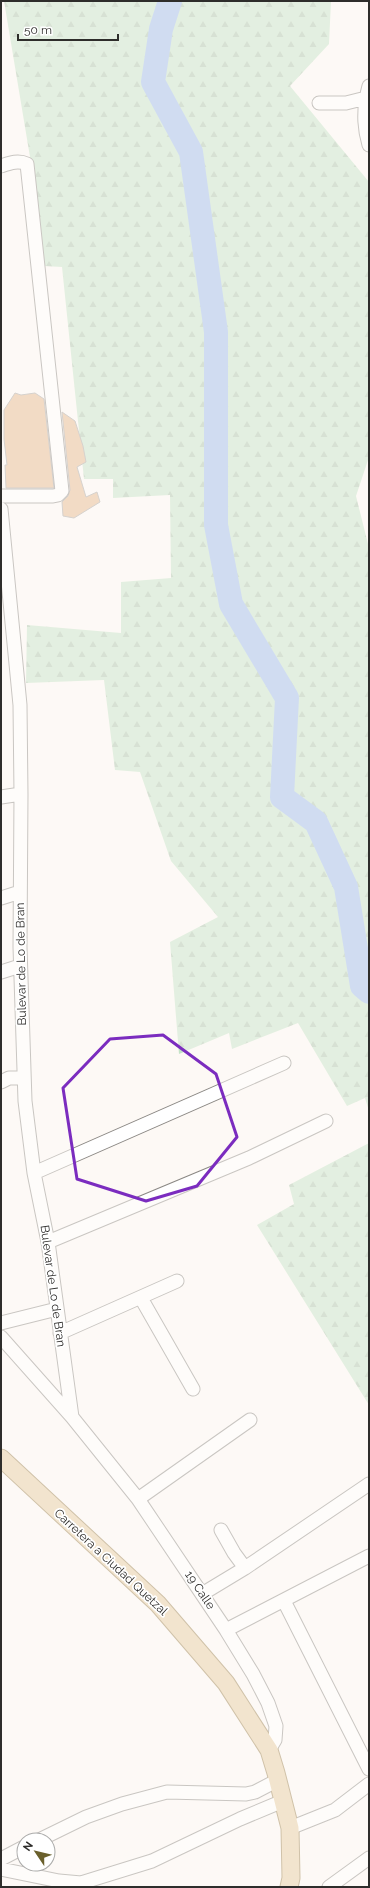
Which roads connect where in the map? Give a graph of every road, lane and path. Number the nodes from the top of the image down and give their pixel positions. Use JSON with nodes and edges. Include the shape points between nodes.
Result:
{"nodes":[{"id":1,"x":368,"y":94,"type":"edge"},
{"id":2,"x":319,"y":103,"type":"dead end"},
{"id":3,"x":367,"y":132,"type":"edge"},
{"id":4,"x":369,"y":145,"type":"edge"},
{"id":5,"x":1,"y":166,"type":"edge"},
{"id":6,"x":1,"y":496,"type":"edge"},
{"id":7,"x":1,"y":509,"type":"edge"},
{"id":8,"x":21,"y":794,"type":"junction"},
{"id":9,"x":1,"y":797,"type":"edge"},
{"id":10,"x":20,"y":892,"type":"junction"},
{"id":11,"x":1,"y":898,"type":"edge"},
{"id":12,"x":20,"y":966,"type":"junction"},
{"id":13,"x":1,"y":972,"type":"edge"},
{"id":14,"x":284,"y":1063,"type":"dead end"},
{"id":15,"x":24,"y":1078,"type":"junction"},
{"id":16,"x":1,"y":1082,"type":"edge"},
{"id":17,"x":326,"y":1121,"type":"dead end"},
{"id":18,"x":34,"y":1174,"type":"junction"},
{"id":19,"x":48,"y":1242,"type":"junction"},
{"id":20,"x":177,"y":1281,"type":"dead end"},
{"id":21,"x":141,"y":1298,"type":"junction"},
{"id":22,"x":57,"y":1308,"type":"junction"},
{"id":23,"x":1,"y":1323,"type":"edge"},
{"id":24,"x":60,"y":1333,"type":"junction"},
{"id":25,"x":1,"y":1337,"type":"edge"},
{"id":26,"x":193,"y":1389,"type":"dead end"},
{"id":27,"x":72,"y":1417,"type":"junction"},
{"id":28,"x":250,"y":1420,"type":"dead end"},
{"id":29,"x":1,"y":1458,"type":"edge"},
{"id":30,"x":369,"y":1484,"type":"edge"},
{"id":31,"x":138,"y":1499,"type":"junction"},
{"id":32,"x":221,"y":1530,"type":"dead end"},
{"id":33,"x":369,"y":1556,"type":"edge"},
{"id":34,"x":244,"y":1568,"type":"junction"},
{"id":35,"x":202,"y":1594,"type":"junction"},
{"id":36,"x":284,"y":1601,"type":"junction"},
{"id":37,"x":226,"y":1630,"type":"junction"},
{"id":38,"x":269,"y":1750,"type":"junction"},
{"id":39,"x":369,"y":1769,"type":"edge"},
{"id":40,"x":278,"y":1780,"type":"junction"},
{"id":41,"x":369,"y":1784,"type":"edge"},
{"id":42,"x":283,"y":1801,"type":"junction"},
{"id":43,"x":290,"y":1828,"type":"junction"},
{"id":44,"x":55,"y":1832,"type":"edge"},
{"id":45,"x":16,"y":1851,"type":"edge"},
{"id":46,"x":369,"y":1858,"type":"edge"},
{"id":47,"x":1,"y":1859,"type":"edge"},
{"id":48,"x":1,"y":1869,"type":"edge"},
{"id":49,"x":76,"y":1885,"type":"edge"},
{"id":50,"x":289,"y":1887,"type":"edge"},
{"id":51,"x":329,"y":1887,"type":"edge"}],
"edges":[{"from":1,"to":2,"type":"street","via":[[346,103]]},
{"from":1,"to":3,"type":"street","via":[[363,118]]},
{"from":3,"to":4,"type":"street"},
{"from":5,"to":6,"type":"street","via":[[13,162],[27,164],[62,491],[53,496]]},
{"from":7,"to":8,"type":"street","name":"Bulevar de Lo de Bran","via":[[20,705]]},
{"from":8,"to":9,"type":"street"},
{"from":8,"to":10,"type":"street","name":"Bulevar de Lo de Bran"},
{"from":10,"to":11,"type":"street"},
{"from":10,"to":12,"type":"street","name":"Bulevar de Lo de Bran"},
{"from":12,"to":13,"type":"street"},
{"from":12,"to":15,"type":"street","name":"Bulevar de Lo de Bran"},
{"from":14,"to":18,"type":"street"},
{"from":15,"to":16,"type":"street","via":[[9,1078]]},
{"from":15,"to":18,"type":"street","name":"Bulevar de Lo de Bran"},
{"from":17,"to":19,"type":"street","via":[[249,1158]]},
{"from":18,"to":19,"type":"street","name":"Bulevar de Lo de Bran"},
{"from":19,"to":22,"type":"street","name":"Bulevar de Lo de Bran"},
{"from":20,"to":21,"type":"street"},
{"from":21,"to":24,"type":"street"},
{"from":21,"to":26,"type":"street"},
{"from":22,"to":23,"type":"street"},
{"from":22,"to":24,"type":"street","name":"Bulevar de Lo de Bran"},
{"from":24,"to":27,"type":"street","name":"Bulevar de Lo de Bran"},
{"from":25,"to":27,"type":"street","name":"19 Calle"},
{"from":27,"to":31,"type":"street","name":"19 Calle"},
{"from":28,"to":31,"type":"street"},
{"from":29,"to":38,"type":"main road","name":"Carretera a Ciudad Quetzal","via":[[158,1604],[226,1683]]},
{"from":30,"to":34,"type":"street"},
{"from":31,"to":35,"type":"street","name":"19 Calle"},
{"from":32,"to":34,"type":"street"},
{"from":33,"to":36,"type":"street"},
{"from":34,"to":35,"type":"street"},
{"from":35,"to":37,"type":"street","name":"19 Calle"},
{"from":36,"to":37,"type":"street"},
{"from":36,"to":39,"type":"street"},
{"from":37,"to":38,"type":"street","name":"19 Calle","via":[[268,1703],[276,1726],[275,1740]]},
{"from":38,"to":40,"type":"main road"},
{"from":40,"to":42,"type":"main road"},
{"from":40,"to":44,"type":"street","via":[[246,1794],[167,1792],[122,1804]]},
{"from":41,"to":43,"type":"street","via":[[335,1810]]},
{"from":42,"to":43,"type":"main road"},
{"from":42,"to":49,"type":"street","via":[[152,1861]]},
{"from":43,"to":50,"type":"main road"},
{"from":45,"to":47,"type":"street"},
{"from":46,"to":51,"type":"street"},
{"from":48,"to":49,"type":"street"}]}
